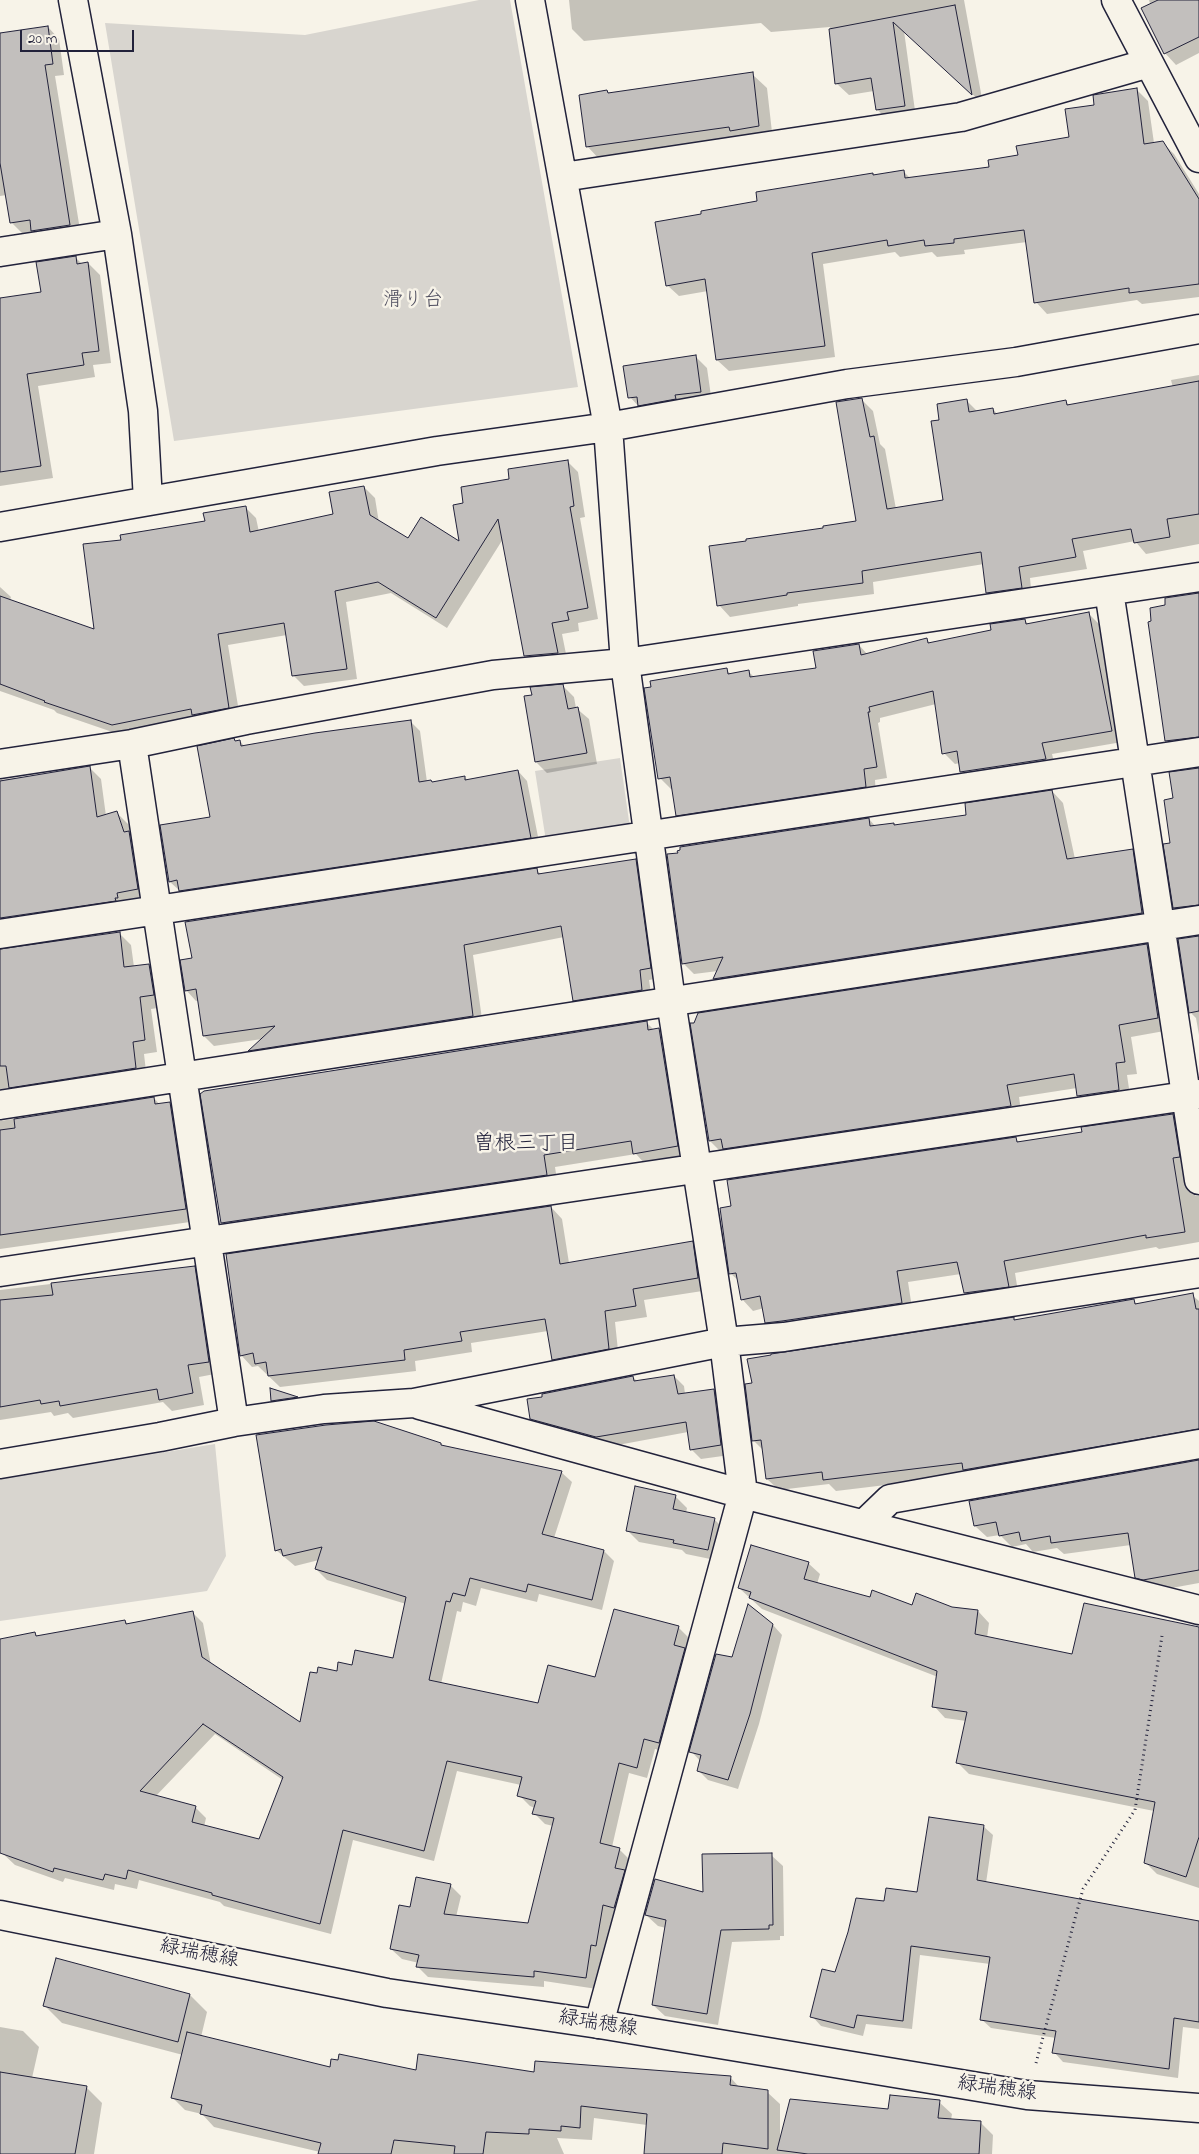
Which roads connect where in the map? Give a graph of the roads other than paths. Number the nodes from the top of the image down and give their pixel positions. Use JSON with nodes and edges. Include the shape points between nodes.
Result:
{"nodes":[{"id":1,"x":73,"y":0,"type":"edge"},
{"id":2,"x":530,"y":0,"type":"edge"},
{"id":3,"x":1116,"y":0,"type":"edge"},
{"id":4,"x":1149,"y":63,"type":"junction"},
{"id":5,"x":1199,"y":158,"type":"edge"},
{"id":6,"x":563,"y":177,"type":"junction"},
{"id":7,"x":117,"y":234,"type":"junction"},
{"id":8,"x":0,"y":252,"type":"edge"},
{"id":9,"x":1199,"y":329,"type":"edge"},
{"id":10,"x":608,"y":427,"type":"junction"},
{"id":11,"x":148,"y":500,"type":"junction"},
{"id":12,"x":0,"y":527,"type":"edge"},
{"id":13,"x":1199,"y":576,"type":"edge"},
{"id":14,"x":1109,"y":590,"type":"junction"},
{"id":15,"x":625,"y":663,"type":"junction"},
{"id":16,"x":132,"y":744,"type":"junction"},
{"id":17,"x":1199,"y":752,"type":"edge"},
{"id":18,"x":1136,"y":762,"type":"junction"},
{"id":19,"x":0,"y":764,"type":"edge"},
{"id":20,"x":649,"y":836,"type":"junction"},
{"id":21,"x":156,"y":910,"type":"junction"},
{"id":22,"x":1199,"y":920,"type":"edge"},
{"id":23,"x":1161,"y":925,"type":"junction"},
{"id":24,"x":0,"y":934,"type":"edge"},
{"id":25,"x":671,"y":1001,"type":"junction"},
{"id":26,"x":181,"y":1077,"type":"junction"},
{"id":27,"x":1193,"y":1095,"type":"edge"},
{"id":28,"x":0,"y":1105,"type":"edge"},
{"id":29,"x":697,"y":1168,"type":"junction"},
{"id":30,"x":1199,"y":1180,"type":"edge"},
{"id":31,"x":206,"y":1241,"type":"junction"},
{"id":32,"x":0,"y":1272,"type":"edge"},
{"id":33,"x":1199,"y":1273,"type":"edge"},
{"id":34,"x":724,"y":1342,"type":"junction"},
{"id":35,"x":414,"y":1403,"type":"junction"},
{"id":36,"x":234,"y":1422,"type":"junction"},
{"id":37,"x":1199,"y":1444,"type":"edge"},
{"id":38,"x":0,"y":1464,"type":"edge"},
{"id":39,"x":743,"y":1494,"type":"junction"},
{"id":40,"x":864,"y":1524,"type":"junction"},
{"id":41,"x":1199,"y":1610,"type":"edge"},
{"id":42,"x":0,"y":1914,"type":"edge"},
{"id":43,"x":599,"y":2024,"type":"junction"},
{"id":44,"x":1199,"y":2108,"type":"edge"}],
"edges":[{"from":1,"to":7,"type":"street"},
{"from":2,"to":6,"type":"street"},
{"from":3,"to":4,"type":"street"},
{"from":4,"to":5,"type":"street"},
{"from":4,"to":6,"type":"street","via":[[961,117]]},
{"from":6,"to":10,"type":"street"},
{"from":7,"to":8,"type":"street"},
{"from":7,"to":11,"type":"street","via":[[143,412]]},
{"from":9,"to":10,"type":"street","via":[[1016,362],[847,384]]},
{"from":10,"to":11,"type":"street","via":[[437,451]]},
{"from":10,"to":15,"type":"street"},
{"from":11,"to":12,"type":"street"},
{"from":13,"to":14,"type":"street"},
{"from":14,"to":15,"type":"street"},
{"from":14,"to":18,"type":"street"},
{"from":15,"to":16,"type":"street","via":[[493,675]]},
{"from":15,"to":20,"type":"street"},
{"from":16,"to":19,"type":"street"},
{"from":16,"to":21,"type":"street"},
{"from":17,"to":18,"type":"street"},
{"from":18,"to":20,"type":"street"},
{"from":18,"to":23,"type":"street"},
{"from":20,"to":21,"type":"street"},
{"from":20,"to":25,"type":"street"},
{"from":21,"to":24,"type":"street"},
{"from":21,"to":26,"type":"street"},
{"from":22,"to":23,"type":"street"},
{"from":23,"to":25,"type":"street"},
{"from":23,"to":27,"type":"street"},
{"from":25,"to":26,"type":"street"},
{"from":25,"to":29,"type":"street"},
{"from":26,"to":28,"type":"street"},
{"from":26,"to":31,"type":"street"},
{"from":27,"to":29,"type":"street"},
{"from":27,"to":30,"type":"street"},
{"from":29,"to":31,"type":"street"},
{"from":29,"to":34,"type":"street"},
{"from":31,"to":32,"type":"street"},
{"from":31,"to":36,"type":"street"},
{"from":33,"to":34,"type":"street","via":[[784,1337]]},
{"from":34,"to":35,"type":"street"},
{"from":34,"to":39,"type":"street"},
{"from":35,"to":36,"type":"street","via":[[324,1409]]},
{"from":35,"to":39,"type":"street"},
{"from":36,"to":38,"type":"street"},
{"from":37,"to":40,"type":"street","via":[[890,1499]]},
{"from":39,"to":40,"type":"street"},
{"from":39,"to":43,"type":"street"},
{"from":40,"to":41,"type":"street"},
{"from":42,"to":43,"type":"street","name":"緑瑞穂線","via":[[387,1993]]},
{"from":43,"to":44,"type":"street","name":"緑瑞穂線","via":[[1028,2096]]}]}
